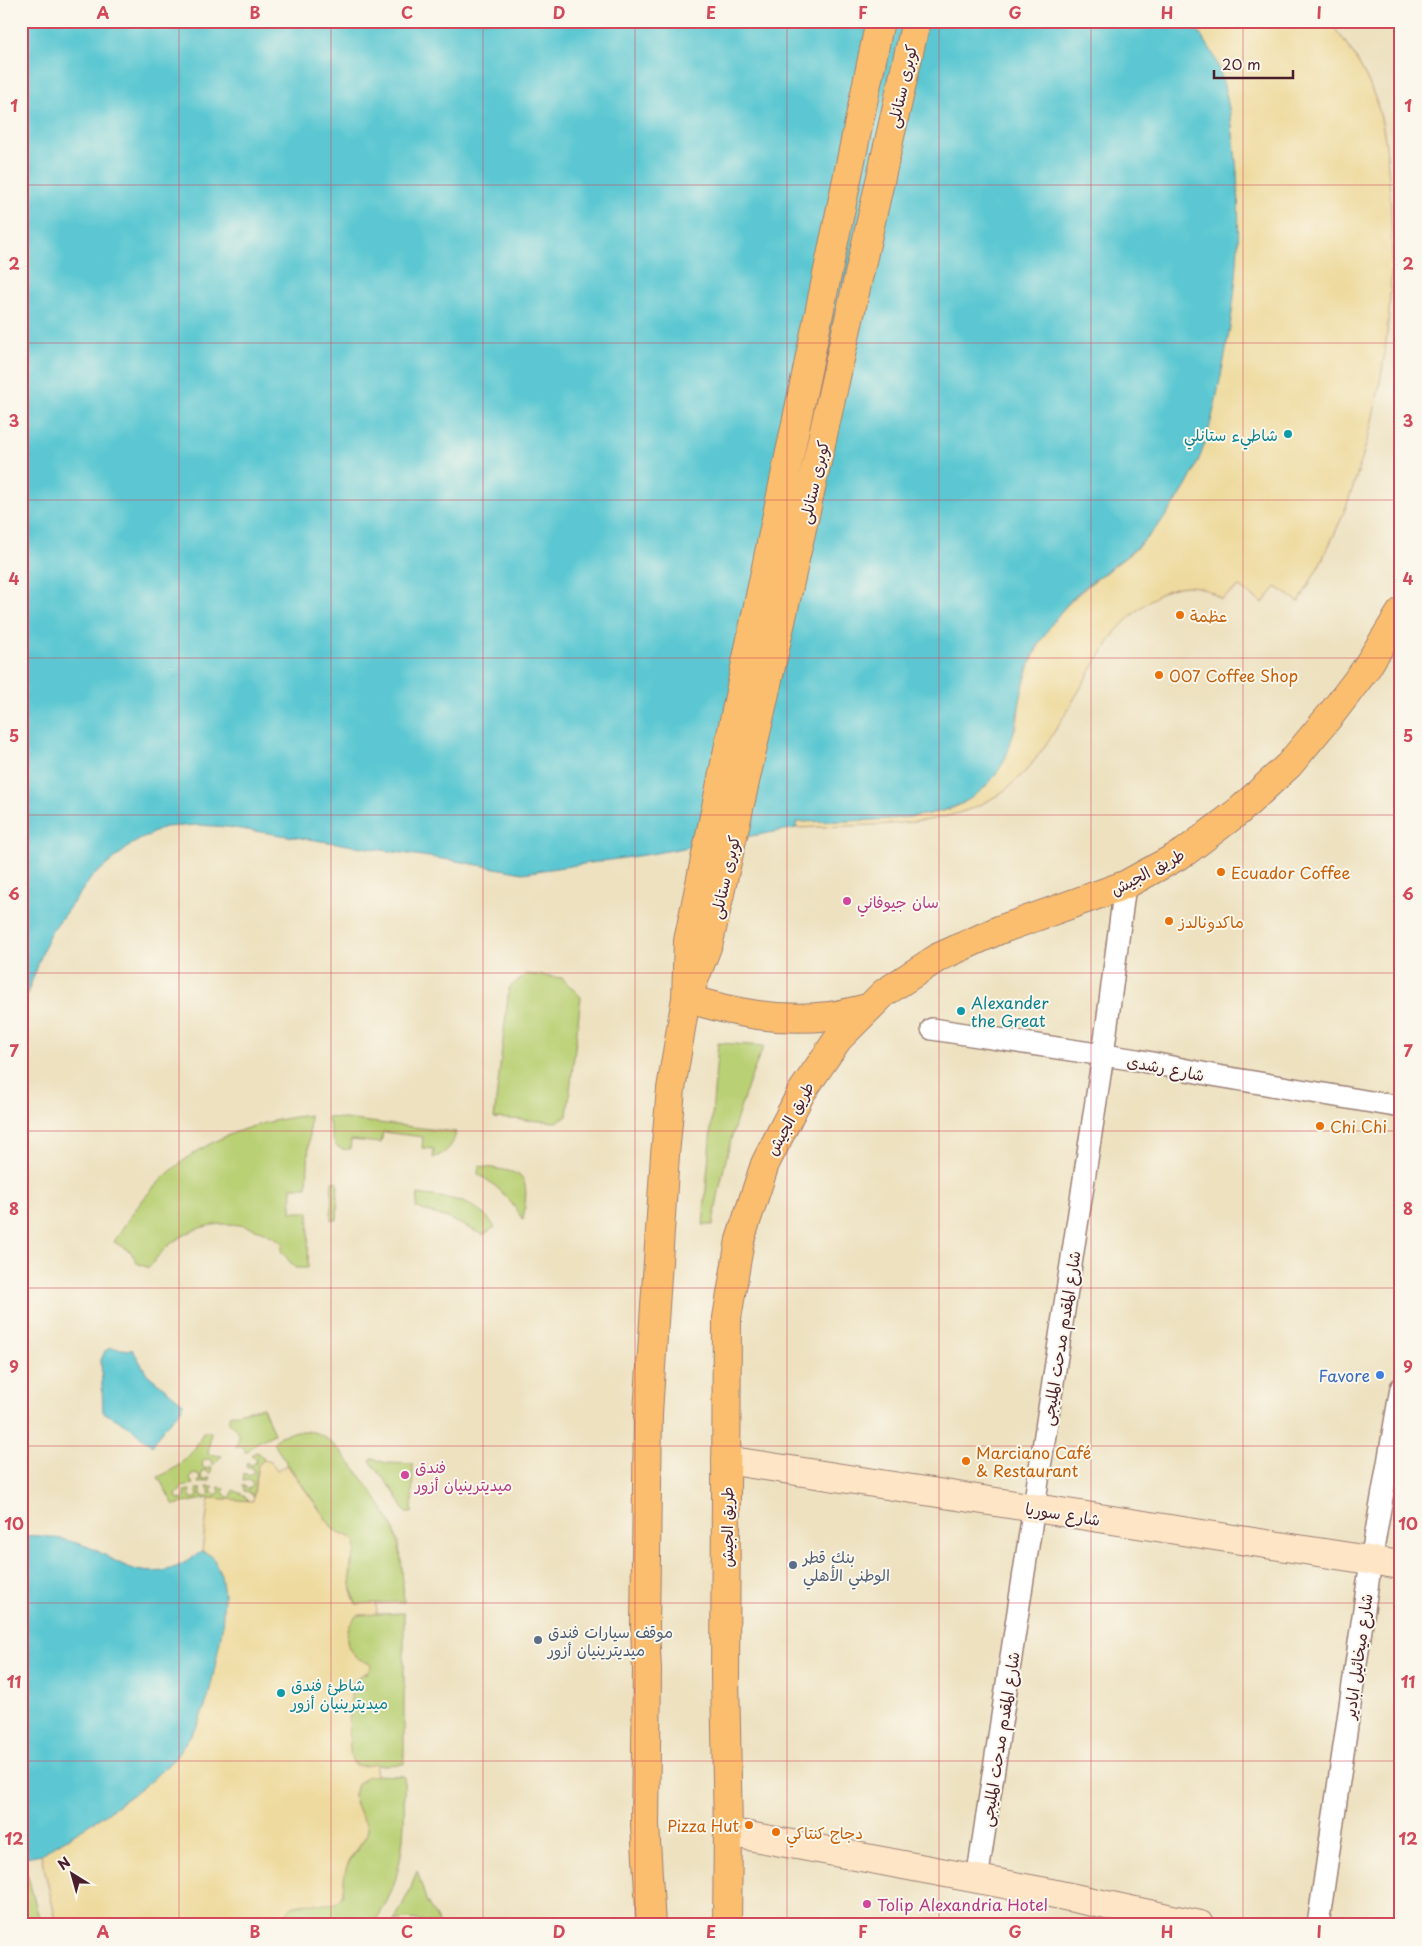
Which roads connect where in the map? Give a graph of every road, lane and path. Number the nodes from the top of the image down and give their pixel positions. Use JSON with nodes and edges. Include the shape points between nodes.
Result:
{"nodes":[{"id":1,"x":880,"y":21,"type":"edge"},
{"id":2,"x":916,"y":21,"type":"edge"},
{"id":3,"x":1401,"y":612,"type":"edge"},
{"id":4,"x":1126,"y":885,"type":"junction"},
{"id":5,"x":699,"y":941,"type":"junction"},
{"id":6,"x":686,"y":998,"type":"junction"},
{"id":7,"x":867,"y":1008,"type":"junction"},
{"id":8,"x":932,"y":1029,"type":"dead end"},
{"id":9,"x":1103,"y":1055,"type":"junction"},
{"id":10,"x":1401,"y":1107,"type":"edge"},
{"id":11,"x":1401,"y":1388,"type":"edge"},
{"id":12,"x":726,"y":1460,"type":"junction"},
{"id":13,"x":1034,"y":1508,"type":"junction"},
{"id":14,"x":1371,"y":1561,"type":"junction"},
{"id":15,"x":1401,"y":1565,"type":"edge"},
{"id":16,"x":728,"y":1832,"type":"junction"},
{"id":17,"x":977,"y":1880,"type":"junction"},
{"id":18,"x":649,"y":1920,"type":"edge"},
{"id":19,"x":727,"y":1925,"type":"edge"},
{"id":20,"x":1200,"y":1925,"type":"edge"},
{"id":21,"x":1318,"y":1925,"type":"edge"}],
"edges":[{"from":1,"to":5,"type":"highway","name":"كوبرى ستانلى"},
{"from":2,"to":5,"type":"highway","name":"كوبرى ستانلى"},
{"from":3,"to":4,"type":"highway","name":"طريق الجيش","via":[[1365,670],[1289,765],[1240,811],[1184,852]]},
{"from":4,"to":7,"type":"highway","name":"طريق الجيش","via":[[999,930],[939,957]]},
{"from":4,"to":9,"type":"street","name":"شارع المقدم مدحت المليجى"},
{"from":5,"to":6,"type":"highway","via":[[699,970]]},
{"from":6,"to":7,"type":"highway","via":[[753,1015],[792,1018],[830,1016]]},
{"from":6,"to":18,"type":"highway","via":[[671,1089],[648,1413],[645,1824]]},
{"from":7,"to":12,"type":"highway","name":"طريق الجيش","via":[[838,1039],[801,1093],[765,1164],[740,1240],[727,1318]]},
{"from":8,"to":9,"type":"street","name":"شارع رشدى"},
{"from":9,"to":10,"type":"street","name":"شارع رشدى"},
{"from":9,"to":13,"type":"street","name":"شارع المقدم مدحت المليجى"},
{"from":11,"to":14,"type":"street","name":"شارع ميخائيل ابادير"},
{"from":12,"to":13,"type":"street","name":"شارع سوريا"},
{"from":12,"to":16,"type":"highway","name":"طريق الجيش"},
{"from":13,"to":14,"type":"street","name":"شارع سوريا"},
{"from":13,"to":17,"type":"street","name":"شارع المقدم مدحت المليجى"},
{"from":14,"to":15,"type":"street","name":"شارع سوريا"},
{"from":14,"to":21,"type":"street","name":"شارع ميخائيل ابادير"},
{"from":16,"to":17,"type":"street"},
{"from":16,"to":19,"type":"highway","name":"طريق الجيش"},
{"from":17,"to":20,"type":"street"}]}
